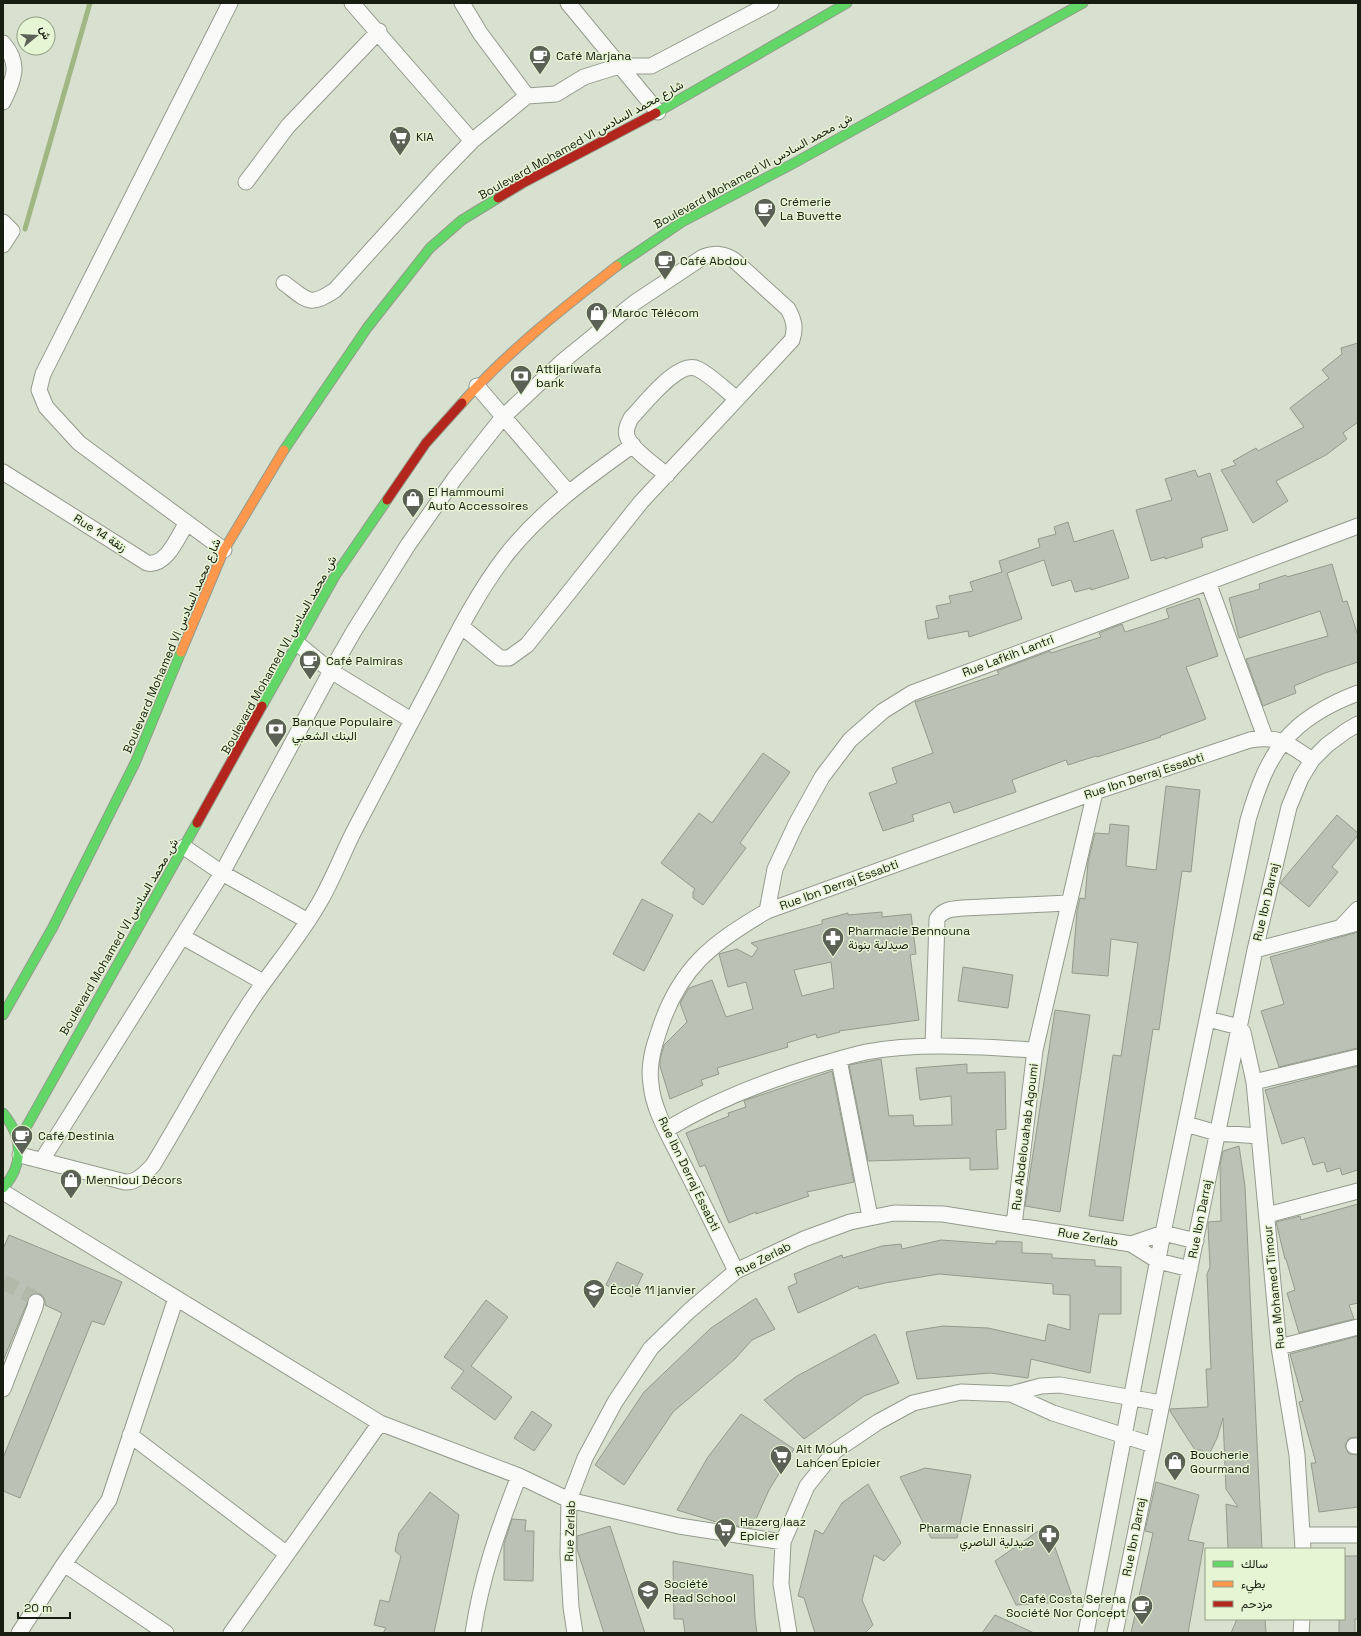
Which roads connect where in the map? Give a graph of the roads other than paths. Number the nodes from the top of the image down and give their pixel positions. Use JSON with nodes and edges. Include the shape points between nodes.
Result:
{"nodes":[{"id":1,"x":230,"y":3,"type":"edge"},
{"id":2,"x":352,"y":3,"type":"edge"},
{"id":3,"x":462,"y":3,"type":"edge"},
{"id":4,"x":568,"y":3,"type":"edge"},
{"id":5,"x":771,"y":3,"type":"edge"},
{"id":6,"x":847,"y":3,"type":"edge"},
{"id":7,"x":1083,"y":3,"type":"edge"},
{"id":8,"x":379,"y":32,"type":"junction"},
{"id":9,"x":3,"y":43,"type":"edge"},
{"id":10,"x":619,"y":66,"type":"junction"},
{"id":11,"x":527,"y":96,"type":"junction"},
{"id":12,"x":3,"y":102,"type":"edge"},
{"id":13,"x":658,"y":112,"type":"junction"},
{"id":14,"x":472,"y":141,"type":"junction"},
{"id":15,"x":246,"y":182,"type":"dead end"},
{"id":16,"x":8,"y":227,"type":"edge"},
{"id":17,"x":3,"y":245,"type":"edge"},
{"id":18,"x":284,"y":283,"type":"dead end"},
{"id":19,"x":476,"y":386,"type":"junction"},
{"id":20,"x":737,"y":400,"type":"junction"},
{"id":21,"x":504,"y":417,"type":"junction"},
{"id":22,"x":633,"y":446,"type":"junction"},
{"id":23,"x":3,"y":472,"type":"edge"},
{"id":24,"x":667,"y":475,"type":"junction"},
{"id":25,"x":568,"y":492,"type":"junction"},
{"id":26,"x":186,"y":524,"type":"junction"},
{"id":27,"x":1358,"y":526,"type":"edge"},
{"id":28,"x":224,"y":550,"type":"junction"},
{"id":29,"x":1208,"y":582,"type":"junction"},
{"id":30,"x":461,"y":626,"type":"junction"},
{"id":31,"x":298,"y":644,"type":"junction"},
{"id":32,"x":331,"y":671,"type":"junction"},
{"id":33,"x":1358,"y":693,"type":"edge"},
{"id":34,"x":411,"y":720,"type":"junction"},
{"id":35,"x":1358,"y":724,"type":"edge"},
{"id":36,"x":1265,"y":738,"type":"junction"},
{"id":37,"x":1283,"y":741,"type":"junction"},
{"id":38,"x":1312,"y":760,"type":"junction"},
{"id":39,"x":1095,"y":792,"type":"junction"},
{"id":40,"x":184,"y":847,"type":"junction"},
{"id":41,"x":222,"y":873,"type":"junction"},
{"id":42,"x":1068,"y":903,"type":"junction"},
{"id":43,"x":1358,"y":909,"type":"edge"},
{"id":44,"x":767,"y":911,"type":"junction"},
{"id":45,"x":308,"y":922,"type":"junction"},
{"id":46,"x":1358,"y":923,"type":"edge"},
{"id":47,"x":1341,"y":927,"type":"junction"},
{"id":48,"x":183,"y":937,"type":"junction"},
{"id":49,"x":1255,"y":950,"type":"junction"},
{"id":50,"x":263,"y":982,"type":"junction"},
{"id":51,"x":3,"y":1015,"type":"edge"},
{"id":52,"x":1208,"y":1019,"type":"junction"},
{"id":53,"x":1239,"y":1027,"type":"junction"},
{"id":54,"x":933,"y":1046,"type":"junction"},
{"id":55,"x":1035,"y":1050,"type":"junction"},
{"id":56,"x":1358,"y":1058,"type":"edge"},
{"id":57,"x":839,"y":1060,"type":"junction"},
{"id":58,"x":1254,"y":1082,"type":"junction"},
{"id":59,"x":3,"y":1113,"type":"edge"},
{"id":60,"x":1186,"y":1124,"type":"junction"},
{"id":61,"x":666,"y":1130,"type":"junction"},
{"id":62,"x":1217,"y":1133,"type":"junction"},
{"id":63,"x":1259,"y":1136,"type":"junction"},
{"id":64,"x":19,"y":1140,"type":"junction"},
{"id":65,"x":20,"y":1155,"type":"junction"},
{"id":66,"x":42,"y":1160,"type":"junction"},
{"id":67,"x":3,"y":1188,"type":"edge"},
{"id":68,"x":1358,"y":1191,"type":"edge"},
{"id":69,"x":3,"y":1192,"type":"edge"},
{"id":70,"x":1267,"y":1215,"type":"junction"},
{"id":71,"x":870,"y":1218,"type":"junction"},
{"id":72,"x":1014,"y":1225,"type":"junction"},
{"id":73,"x":1163,"y":1233,"type":"junction"},
{"id":74,"x":1196,"y":1241,"type":"junction"},
{"id":75,"x":1130,"y":1244,"type":"junction"},
{"id":76,"x":1158,"y":1261,"type":"junction"},
{"id":77,"x":1190,"y":1269,"type":"junction"},
{"id":78,"x":736,"y":1271,"type":"junction"},
{"id":79,"x":176,"y":1298,"type":"junction"},
{"id":80,"x":36,"y":1302,"type":"dead end"},
{"id":81,"x":1358,"y":1327,"type":"edge"},
{"id":82,"x":1279,"y":1347,"type":"junction"},
{"id":83,"x":3,"y":1389,"type":"edge"},
{"id":84,"x":1011,"y":1394,"type":"junction"},
{"id":85,"x":1130,"y":1396,"type":"junction"},
{"id":86,"x":1161,"y":1403,"type":"junction"},
{"id":87,"x":380,"y":1423,"type":"junction"},
{"id":88,"x":130,"y":1435,"type":"junction"},
{"id":89,"x":1123,"y":1436,"type":"junction"},
{"id":90,"x":1153,"y":1445,"type":"junction"},
{"id":91,"x":519,"y":1476,"type":"junction"},
{"id":92,"x":569,"y":1500,"type":"junction"},
{"id":93,"x":1358,"y":1535,"type":"edge"},
{"id":94,"x":783,"y":1542,"type":"junction"},
{"id":95,"x":1303,"y":1542,"type":"edge"},
{"id":96,"x":287,"y":1554,"type":"junction"},
{"id":97,"x":64,"y":1564,"type":"junction"},
{"id":98,"x":1302,"y":1620,"type":"edge"},
{"id":99,"x":19,"y":1633,"type":"edge"},
{"id":100,"x":166,"y":1633,"type":"edge"},
{"id":101,"x":231,"y":1633,"type":"edge"},
{"id":102,"x":473,"y":1633,"type":"edge"},
{"id":103,"x":575,"y":1633,"type":"edge"},
{"id":104,"x":789,"y":1633,"type":"edge"},
{"id":105,"x":1086,"y":1633,"type":"edge"},
{"id":106,"x":1114,"y":1633,"type":"edge"},
{"id":107,"x":1301,"y":1633,"type":"edge"}],
"edges":[{"from":1,"to":26,"type":"street","via":[[46,367],[39,390],[46,407],[79,443]]},
{"from":2,"to":8,"type":"street"},
{"from":3,"to":11,"type":"street","via":[[480,33]]},
{"from":4,"to":10,"type":"street"},
{"from":5,"to":10,"type":"street","via":[[651,66]]},
{"from":6,"to":13,"type":"main road","name":"Boulevard Mohamed VI شارع محمد السادس"},
{"from":7,"to":19,"type":"main road","name":"Boulevard Mohamed VI ش. محمد السادس","via":[[682,222],[624,261],[550,318]]},
{"from":8,"to":14,"type":"street"},
{"from":8,"to":15,"type":"street","via":[[288,126]]},
{"from":9,"to":12,"type":"street","via":[[12,54],[15,67]]},
{"from":10,"to":11,"type":"street","via":[[584,77],[556,94]]},
{"from":10,"to":13,"type":"street"},
{"from":11,"to":14,"type":"street"},
{"from":13,"to":28,"type":"main road","name":"Boulevard Mohamed VI شارع محمد السادس","via":[[523,183],[462,220],[430,248],[367,328],[290,441]]},
{"from":14,"to":18,"type":"street","via":[[401,215],[335,290],[321,300],[308,300]]},
{"from":16,"to":17,"type":"street"},
{"from":19,"to":21,"type":"street"},
{"from":19,"to":31,"type":"main road","name":"Boulevard Mohamed VI ش. محمد السادس","via":[[426,443],[335,576]]},
{"from":20,"to":21,"type":"street","via":[[792,340],[796,330],[793,319],[783,304],[726,254],[713,254],[703,257],[634,303],[563,361]]},
{"from":20,"to":22,"type":"street","via":[[696,368],[686,367],[675,372],[631,418],[627,436]]},
{"from":20,"to":24,"type":"street"},
{"from":21,"to":25,"type":"street"},
{"from":21,"to":32,"type":"street","via":[[455,478],[408,545]]},
{"from":22,"to":24,"type":"street"},
{"from":22,"to":25,"type":"street"},
{"from":23,"to":26,"type":"street","name":"Rue 14 زنقة","via":[[147,563],[159,562],[166,556]]},
{"from":24,"to":30,"type":"street","via":[[641,502],[527,645],[517,654],[509,658],[500,658]]},
{"from":25,"to":30,"type":"street","via":[[507,555]]},
{"from":26,"to":28,"type":"street"},
{"from":27,"to":29,"type":"street","name":"Rue Lafkih Lantri"},
{"from":28,"to":51,"type":"main road","name":"Boulevard Mohamed VI شارع محمد السادس","via":[[135,763],[53,927]]},
{"from":29,"to":36,"type":"street"},
{"from":29,"to":44,"type":"street","name":"Rue Lafkih Lantri","via":[[912,693],[883,711],[850,740],[822,777],[775,869]]},
{"from":30,"to":34,"type":"street"},
{"from":31,"to":32,"type":"street"},
{"from":31,"to":40,"type":"main road","name":"Boulevard Mohamed VI ش. محمد السادس"},
{"from":32,"to":34,"type":"street"},
{"from":32,"to":41,"type":"street"},
{"from":33,"to":37,"type":"street","via":[[1320,709]]},
{"from":34,"to":45,"type":"street","via":[[346,847],[337,870]]},
{"from":35,"to":38,"type":"street","name":"Rue Ibn Darraj","via":[[1327,745]]},
{"from":36,"to":37,"type":"street","name":"Rue Ibn Derraj Essabti"},
{"from":36,"to":39,"type":"street","name":"Rue Ibn Derraj Essabti","via":[[1250,740]]},
{"from":37,"to":38,"type":"street","name":"Rue Ibn Derraj Essabti"},
{"from":37,"to":52,"type":"street","via":[[1265,770],[1248,820]]},
{"from":38,"to":49,"type":"street","name":"Rue Ibn Darraj","via":[[1289,807]]},
{"from":39,"to":42,"type":"street"},
{"from":39,"to":44,"type":"street","name":"Rue Ibn Derraj Essabti"},
{"from":40,"to":41,"type":"street"},
{"from":40,"to":64,"type":"main road","name":"Boulevard Mohamed VI ش. محمد السادس"},
{"from":41,"to":45,"type":"street"},
{"from":41,"to":48,"type":"street"},
{"from":42,"to":54,"type":"street","via":[[950,909],[941,913],[937,919]]},
{"from":42,"to":55,"type":"street"},
{"from":43,"to":47,"type":"street"},
{"from":44,"to":61,"type":"street","name":"Rue Ibn Derraj Essabti","via":[[729,933],[699,959],[677,988],[663,1018],[652,1053],[650,1084]]},
{"from":45,"to":50,"type":"street"},
{"from":46,"to":47,"type":"street"},
{"from":47,"to":49,"type":"street"},
{"from":48,"to":50,"type":"street"},
{"from":48,"to":66,"type":"street"},
{"from":49,"to":53,"type":"street","name":"Rue Ibn Darraj"},
{"from":50,"to":66,"type":"street","via":[[221,1049],[182,1119],[146,1173],[132,1182],[125,1182]]},
{"from":52,"to":53,"type":"street"},
{"from":52,"to":60,"type":"street"},
{"from":53,"to":58,"type":"street","name":"Rue Mohamed Timour","via":[[1246,1038]]},
{"from":53,"to":62,"type":"street","name":"Rue Ibn Darraj"},
{"from":54,"to":55,"type":"street","name":"Rue Abdelouahab Agoumi"},
{"from":54,"to":57,"type":"street","name":"Rue Abdelouahab Agoumi","via":[[866,1052]]},
{"from":55,"to":72,"type":"street","name":"Rue Abdelouahab Agoumi"},
{"from":56,"to":58,"type":"street"},
{"from":57,"to":61,"type":"street","name":"Rue Abdelouahab Agoumi","via":[[749,1088],[694,1113]]},
{"from":57,"to":71,"type":"street"},
{"from":58,"to":63,"type":"street","name":"Rue Mohamed Timour"},
{"from":59,"to":64,"type":"main road","via":[[12,1124]]},
{"from":60,"to":62,"type":"street"},
{"from":60,"to":73,"type":"street"},
{"from":61,"to":78,"type":"street","name":"Rue Ibn Derraj Essabti"},
{"from":62,"to":63,"type":"street"},
{"from":62,"to":74,"type":"street","name":"Rue Ibn Darraj"},
{"from":63,"to":70,"type":"street","name":"Rue Mohamed Timour"},
{"from":64,"to":65,"type":"main road"},
{"from":65,"to":66,"type":"street"},
{"from":65,"to":67,"type":"main road","via":[[15,1172]]},
{"from":68,"to":70,"type":"street"},
{"from":69,"to":79,"type":"street"},
{"from":70,"to":82,"type":"street","name":"Rue Mohamed Timour"},
{"from":71,"to":72,"type":"street","name":"Rue ZerIab","via":[[894,1213],[943,1214]]},
{"from":71,"to":78,"type":"street","name":"Rue ZerIab","via":[[850,1222],[804,1239]]},
{"from":72,"to":75,"type":"street","name":"Rue ZerIab"},
{"from":73,"to":74,"type":"street"},
{"from":73,"to":75,"type":"street","name":"Rue ZerIab"},
{"from":73,"to":76,"type":"street"},
{"from":74,"to":77,"type":"street","name":"Rue Ibn Darraj"},
{"from":75,"to":76,"type":"street","name":"Rue ZerIab"},
{"from":76,"to":77,"type":"street","name":"Rue ZerIab"},
{"from":76,"to":85,"type":"street"},
{"from":77,"to":86,"type":"street","name":"Rue Ibn Darraj"},
{"from":78,"to":92,"type":"street","name":"Rue ZerIab","via":[[651,1348],[615,1402],[585,1458]]},
{"from":79,"to":87,"type":"street"},
{"from":79,"to":88,"type":"street"},
{"from":80,"to":83,"type":"street"},
{"from":81,"to":82,"type":"street"},
{"from":82,"to":95,"type":"street","name":"Rue Mohamed Timour","via":[[1297,1454]]},
{"from":84,"to":85,"type":"street","via":[[1041,1386],[1060,1385]]},
{"from":84,"to":89,"type":"street","via":[[1054,1413]]},
{"from":84,"to":94,"type":"street","via":[[961,1392],[913,1403],[878,1422],[835,1451],[807,1486]]},
{"from":85,"to":86,"type":"street"},
{"from":85,"to":89,"type":"street"},
{"from":86,"to":90,"type":"street","name":"Rue Ibn Darraj"},
{"from":87,"to":91,"type":"street"},
{"from":87,"to":96,"type":"street"},
{"from":88,"to":96,"type":"street"},
{"from":88,"to":97,"type":"street","via":[[109,1500]]},
{"from":89,"to":90,"type":"street"},
{"from":89,"to":105,"type":"street"},
{"from":90,"to":106,"type":"street","name":"Rue Ibn Darraj"},
{"from":91,"to":92,"type":"street"},
{"from":91,"to":102,"type":"street","via":[[496,1535],[478,1602]]},
{"from":92,"to":94,"type":"street","via":[[679,1526]]},
{"from":92,"to":103,"type":"street","name":"Rue ZerIab","via":[[569,1569]]},
{"from":93,"to":95,"type":"street"},
{"from":94,"to":104,"type":"street","via":[[781,1584]]},
{"from":96,"to":101,"type":"street"},
{"from":97,"to":99,"type":"street"},
{"from":97,"to":100,"type":"street"},
{"from":98,"to":107,"type":"street"}]}
